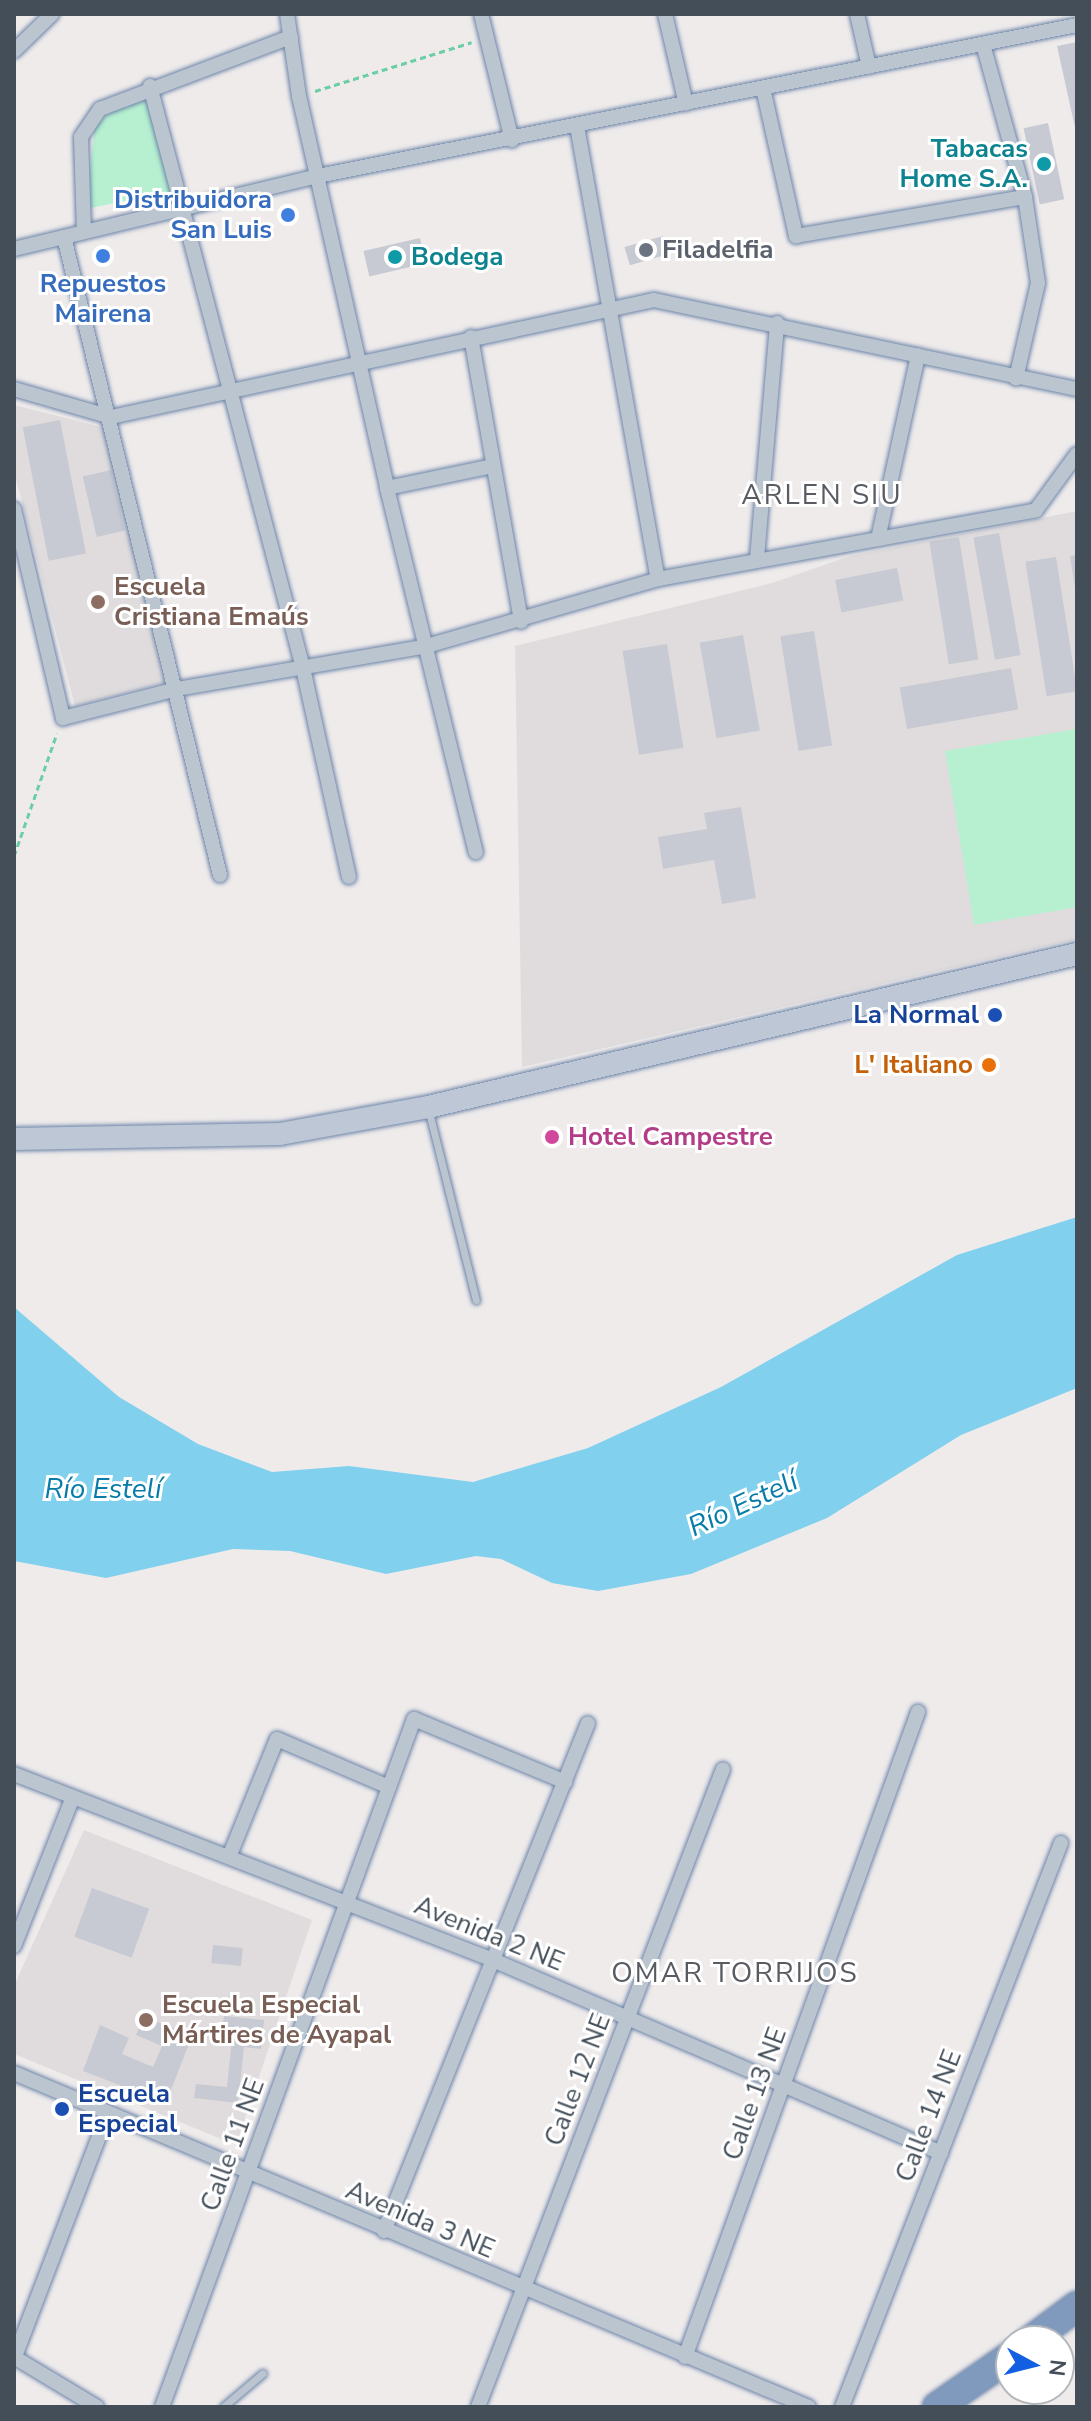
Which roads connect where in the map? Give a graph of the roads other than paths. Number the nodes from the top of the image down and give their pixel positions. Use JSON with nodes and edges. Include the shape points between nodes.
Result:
{"nodes":[{"id":1,"x":52,"y":14,"type":"edge"},
{"id":2,"x":287,"y":14,"type":"edge"},
{"id":3,"x":481,"y":14,"type":"edge"},
{"id":4,"x":665,"y":14,"type":"edge"},
{"id":5,"x":857,"y":14,"type":"edge"},
{"id":6,"x":1056,"y":21,"type":"edge"},
{"id":7,"x":1077,"y":25,"type":"edge"},
{"id":8,"x":291,"y":37,"type":"junction"},
{"id":9,"x":983,"y":44,"type":"junction"},
{"id":10,"x":14,"y":51,"type":"edge"},
{"id":11,"x":869,"y":67,"type":"junction"},
{"id":12,"x":150,"y":86,"type":"junction"},
{"id":13,"x":763,"y":88,"type":"junction"},
{"id":14,"x":686,"y":104,"type":"junction"},
{"id":15,"x":577,"y":126,"type":"junction"},
{"id":16,"x":512,"y":140,"type":"junction"},
{"id":17,"x":318,"y":176,"type":"junction"},
{"id":18,"x":1025,"y":197,"type":"junction"},
{"id":19,"x":183,"y":212,"type":"junction"},
{"id":20,"x":84,"y":232,"type":"junction"},
{"id":21,"x":64,"y":237,"type":"junction"},
{"id":22,"x":14,"y":249,"type":"edge"},
{"id":23,"x":612,"y":309,"type":"junction"},
{"id":24,"x":777,"y":323,"type":"junction"},
{"id":25,"x":471,"y":337,"type":"junction"},
{"id":26,"x":918,"y":355,"type":"junction"},
{"id":27,"x":360,"y":358,"type":"junction"},
{"id":28,"x":1016,"y":378,"type":"junction"},
{"id":29,"x":14,"y":389,"type":"edge"},
{"id":30,"x":1077,"y":389,"type":"edge"},
{"id":31,"x":228,"y":392,"type":"junction"},
{"id":32,"x":111,"y":417,"type":"junction"},
{"id":33,"x":1077,"y":454,"type":"edge"},
{"id":34,"x":493,"y":466,"type":"junction"},
{"id":35,"x":387,"y":488,"type":"junction"},
{"id":36,"x":14,"y":509,"type":"edge"},
{"id":37,"x":878,"y":539,"type":"junction"},
{"id":38,"x":757,"y":558,"type":"junction"},
{"id":39,"x":658,"y":579,"type":"junction"},
{"id":40,"x":521,"y":622,"type":"junction"},
{"id":41,"x":423,"y":647,"type":"junction"},
{"id":42,"x":303,"y":668,"type":"junction"},
{"id":43,"x":177,"y":689,"type":"junction"},
{"id":44,"x":476,"y":852,"type":"dead end"},
{"id":45,"x":220,"y":875,"type":"dead end"},
{"id":46,"x":349,"y":877,"type":"dead end"},
{"id":47,"x":1077,"y":954,"type":"edge"},
{"id":48,"x":428,"y":1107,"type":"junction"},
{"id":49,"x":14,"y":1139,"type":"edge"},
{"id":50,"x":476,"y":1300,"type":"dead end"},
{"id":51,"x":918,"y":1712,"type":"dead end"},
{"id":52,"x":588,"y":1723,"type":"dead end"},
{"id":53,"x":723,"y":1769,"type":"dead end"},
{"id":54,"x":14,"y":1774,"type":"edge"},
{"id":55,"x":565,"y":1782,"type":"junction"},
{"id":56,"x":389,"y":1787,"type":"junction"},
{"id":57,"x":73,"y":1797,"type":"junction"},
{"id":58,"x":1061,"y":1843,"type":"dead end"},
{"id":59,"x":229,"y":1857,"type":"junction"},
{"id":60,"x":347,"y":1903,"type":"junction"},
{"id":61,"x":14,"y":1946,"type":"edge"},
{"id":62,"x":493,"y":1960,"type":"junction"},
{"id":63,"x":627,"y":2019,"type":"junction"},
{"id":64,"x":14,"y":2073,"type":"edge"},
{"id":65,"x":783,"y":2085,"type":"junction"},
{"id":66,"x":107,"y":2115,"type":"junction"},
{"id":67,"x":941,"y":2153,"type":"junction"},
{"id":68,"x":248,"y":2172,"type":"junction"},
{"id":69,"x":384,"y":2231,"type":"junction"},
{"id":70,"x":523,"y":2290,"type":"junction"},
{"id":71,"x":1077,"y":2306,"type":"edge"},
{"id":72,"x":1051,"y":2325,"type":"edge"},
{"id":73,"x":685,"y":2357,"type":"junction"},
{"id":74,"x":15,"y":2358,"type":"edge"},
{"id":75,"x":995,"y":2367,"type":"edge"},
{"id":76,"x":263,"y":2373,"type":"dead end"},
{"id":77,"x":97,"y":2407,"type":"edge"},
{"id":78,"x":162,"y":2407,"type":"edge"},
{"id":79,"x":223,"y":2407,"type":"edge"},
{"id":80,"x":478,"y":2407,"type":"edge"},
{"id":81,"x":809,"y":2407,"type":"edge"},
{"id":82,"x":842,"y":2407,"type":"edge"},
{"id":83,"x":937,"y":2407,"type":"edge"}],
"edges":[{"from":1,"to":10,"type":"street"},
{"from":2,"to":8,"type":"street"},
{"from":3,"to":16,"type":"street"},
{"from":4,"to":14,"type":"street"},
{"from":5,"to":11,"type":"street"},
{"from":6,"to":7,"type":"street"},
{"from":6,"to":9,"type":"street"},
{"from":8,"to":12,"type":"street"},
{"from":8,"to":17,"type":"street"},
{"from":9,"to":11,"type":"street"},
{"from":9,"to":18,"type":"street"},
{"from":11,"to":13,"type":"street"},
{"from":12,"to":19,"type":"street"},
{"from":12,"to":20,"type":"street","via":[[100,109],[81,137]]},
{"from":13,"to":14,"type":"street"},
{"from":13,"to":18,"type":"street","via":[[796,236]]},
{"from":14,"to":15,"type":"street"},
{"from":15,"to":16,"type":"street"},
{"from":15,"to":23,"type":"street"},
{"from":16,"to":17,"type":"street"},
{"from":17,"to":19,"type":"street"},
{"from":17,"to":27,"type":"street"},
{"from":18,"to":28,"type":"street","via":[[1038,283]]},
{"from":19,"to":20,"type":"street"},
{"from":19,"to":31,"type":"street"},
{"from":20,"to":21,"type":"street"},
{"from":21,"to":22,"type":"street"},
{"from":21,"to":32,"type":"street"},
{"from":23,"to":24,"type":"street","via":[[654,300]]},
{"from":23,"to":25,"type":"street"},
{"from":23,"to":39,"type":"street"},
{"from":24,"to":26,"type":"street"},
{"from":24,"to":38,"type":"street"},
{"from":25,"to":27,"type":"street"},
{"from":25,"to":34,"type":"street"},
{"from":26,"to":28,"type":"street"},
{"from":26,"to":37,"type":"street"},
{"from":27,"to":31,"type":"street"},
{"from":27,"to":35,"type":"street"},
{"from":28,"to":30,"type":"street"},
{"from":29,"to":32,"type":"street"},
{"from":31,"to":32,"type":"street"},
{"from":31,"to":42,"type":"street"},
{"from":32,"to":43,"type":"street"},
{"from":33,"to":37,"type":"street","via":[[1036,510]]},
{"from":34,"to":35,"type":"street"},
{"from":34,"to":40,"type":"street"},
{"from":35,"to":41,"type":"street"},
{"from":36,"to":43,"type":"street","via":[[63,718]]},
{"from":37,"to":38,"type":"street"},
{"from":38,"to":39,"type":"street"},
{"from":39,"to":40,"type":"street"},
{"from":40,"to":41,"type":"street"},
{"from":41,"to":42,"type":"street"},
{"from":41,"to":44,"type":"street"},
{"from":42,"to":43,"type":"street"},
{"from":42,"to":46,"type":"street"},
{"from":43,"to":45,"type":"street"},
{"from":47,"to":48,"type":"street"},
{"from":48,"to":49,"type":"street","via":[[237,1139]]},
{"from":48,"to":50,"type":"lane"},
{"from":51,"to":65,"type":"street","name":"Calle 13 NE"},
{"from":52,"to":55,"type":"street"},
{"from":53,"to":63,"type":"street","name":"Calle 12 NE"},
{"from":54,"to":57,"type":"street","name":"Avenida 2 NE"},
{"from":55,"to":56,"type":"street","name":"Calle 11 NE","via":[[414,1719]]},
{"from":55,"to":62,"type":"street"},
{"from":56,"to":59,"type":"street","via":[[277,1739]]},
{"from":56,"to":60,"type":"street","name":"Calle 11 NE"},
{"from":57,"to":59,"type":"street","name":"Avenida 2 NE"},
{"from":57,"to":61,"type":"street"},
{"from":58,"to":67,"type":"street","name":"Calle 14 NE"},
{"from":59,"to":60,"type":"street","name":"Avenida 2 NE"},
{"from":60,"to":62,"type":"street","name":"Avenida 2 NE"},
{"from":60,"to":68,"type":"street","name":"Calle 11 NE"},
{"from":62,"to":63,"type":"street","name":"Avenida 2 NE"},
{"from":62,"to":69,"type":"street"},
{"from":63,"to":65,"type":"street","name":"Avenida 2 NE"},
{"from":63,"to":70,"type":"street","name":"Calle 12 NE"},
{"from":64,"to":66,"type":"street","name":"Avenida 3 NE"},
{"from":65,"to":67,"type":"street","name":"Avenida 2 NE"},
{"from":65,"to":73,"type":"street","name":"Calle 13 NE"},
{"from":66,"to":68,"type":"street","name":"Avenida 3 NE"},
{"from":66,"to":74,"type":"street"},
{"from":67,"to":82,"type":"street","name":"Calle 14 NE"},
{"from":68,"to":69,"type":"street","name":"Avenida 3 NE"},
{"from":68,"to":78,"type":"street","name":"Calle 11 NE"},
{"from":69,"to":70,"type":"street","name":"Avenida 3 NE"},
{"from":70,"to":73,"type":"street","name":"Avenida 3 NE"},
{"from":70,"to":80,"type":"street","name":"Calle 12 NE"},
{"from":71,"to":72,"type":"highway"},
{"from":73,"to":81,"type":"street","name":"Avenida 3 NE"},
{"from":74,"to":77,"type":"street"},
{"from":75,"to":83,"type":"highway"},
{"from":76,"to":79,"type":"lane"}]}
